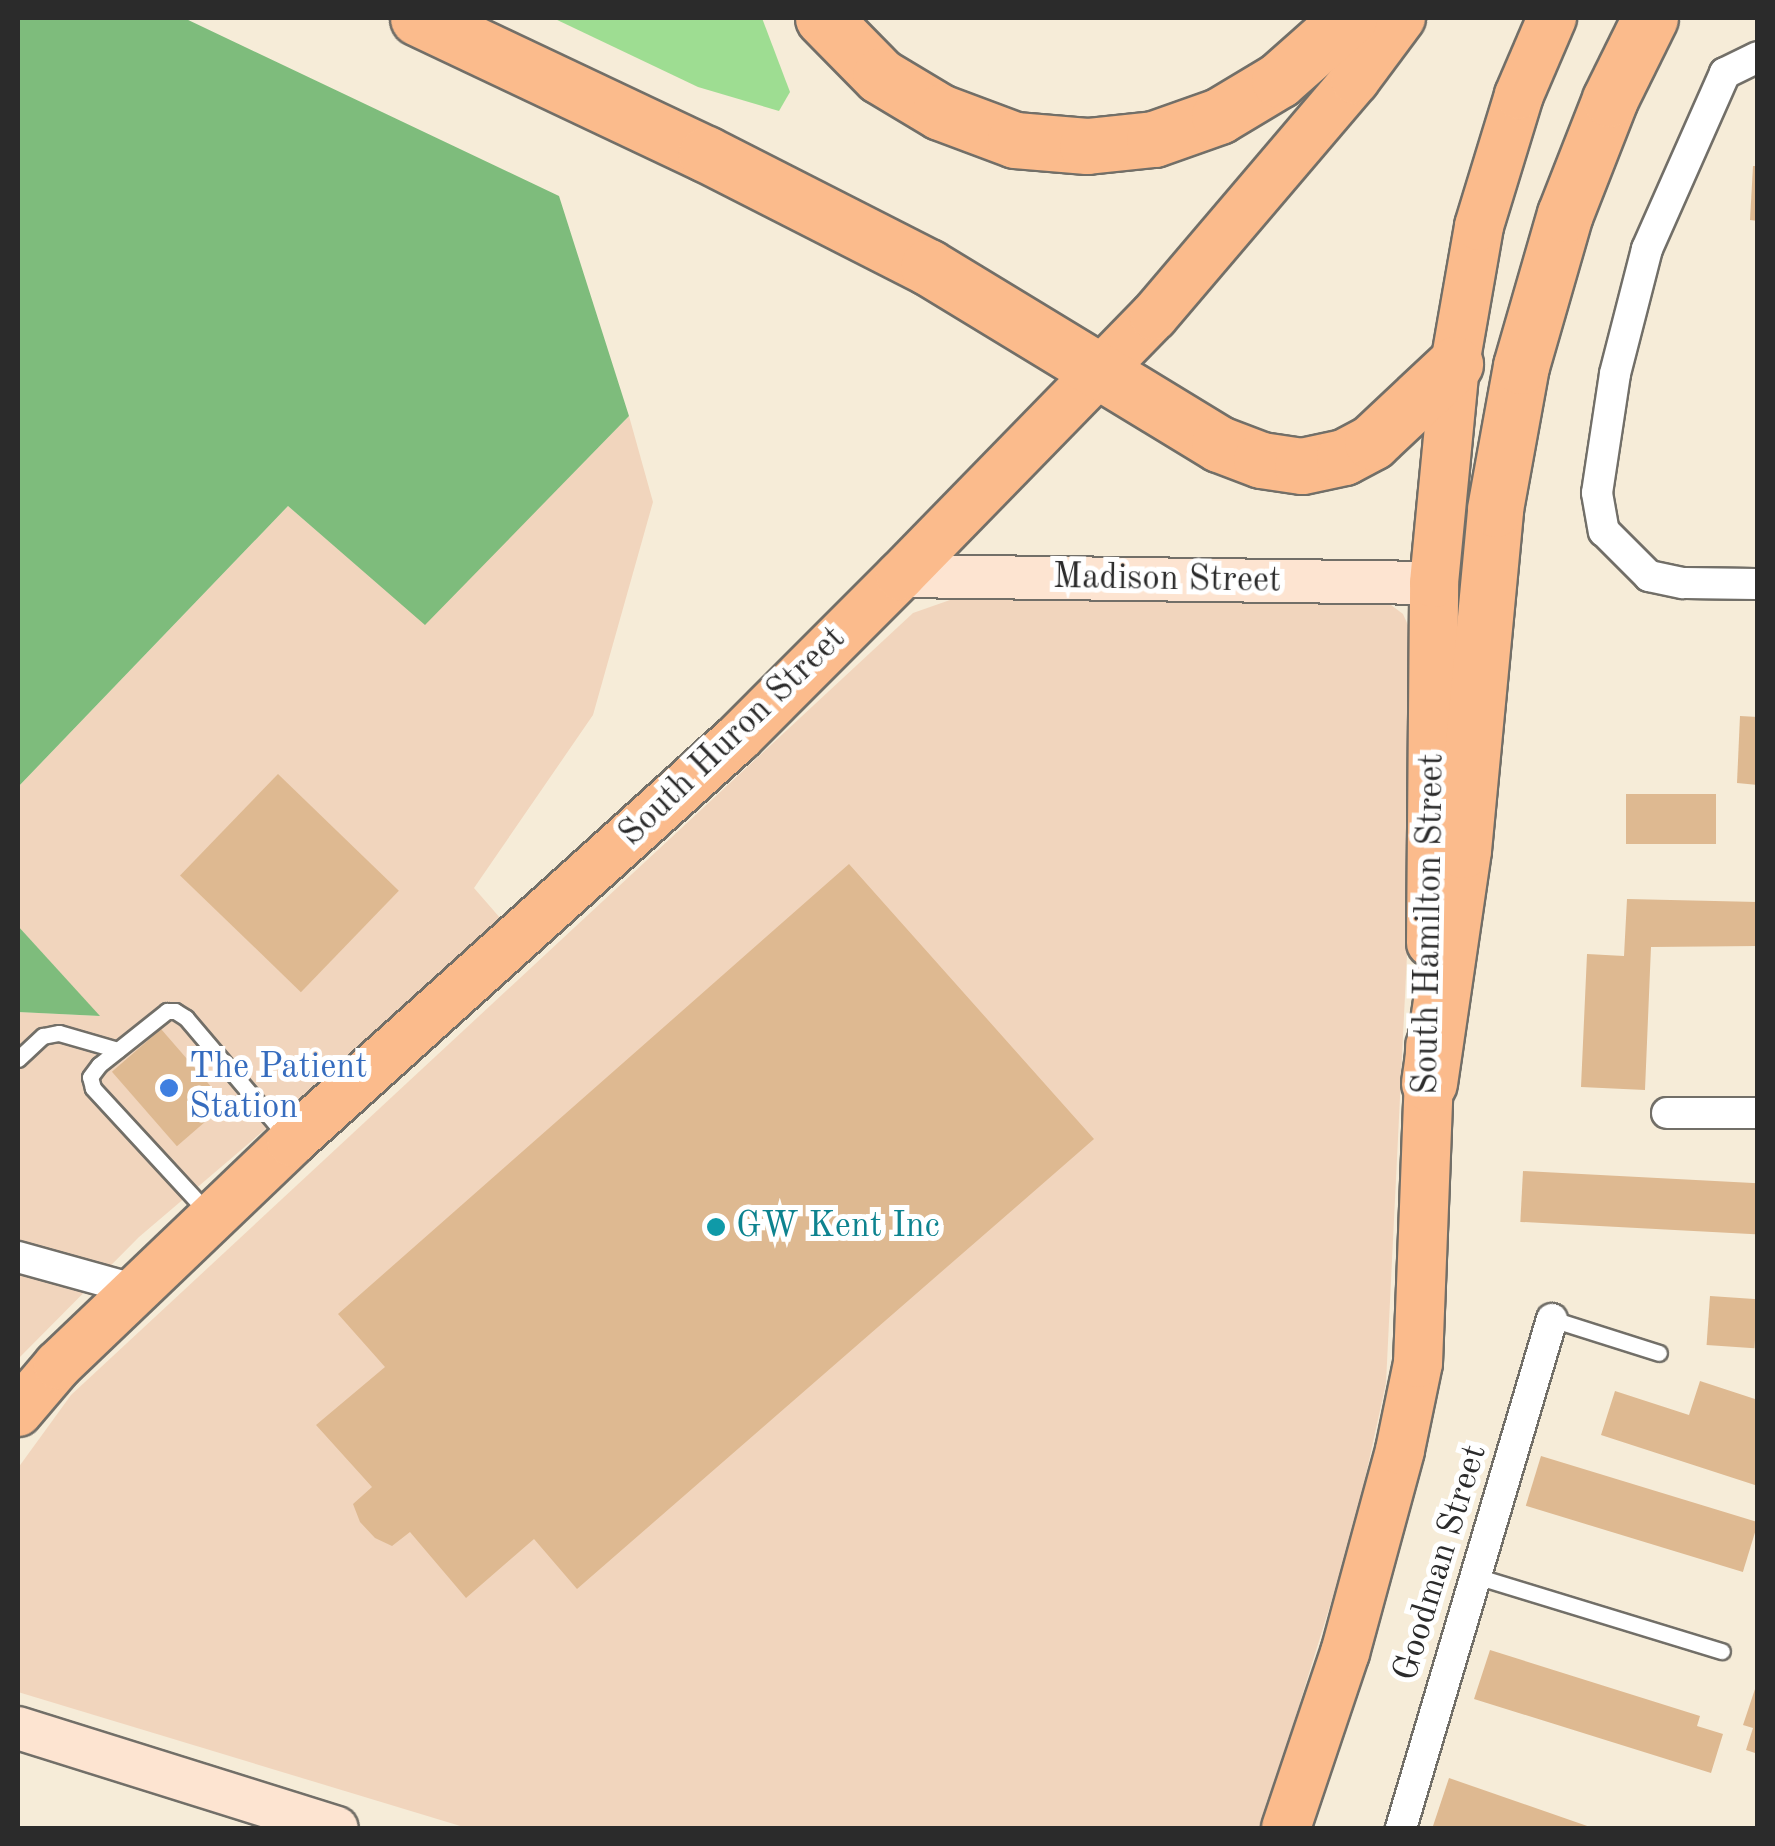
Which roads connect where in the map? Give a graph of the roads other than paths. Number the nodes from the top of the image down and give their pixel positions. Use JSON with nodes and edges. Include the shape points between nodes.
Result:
{"nodes":[{"id":1,"x":418,"y":18,"type":"edge"},
{"id":2,"x":823,"y":18,"type":"edge"},
{"id":3,"x":1349,"y":18,"type":"edge"},
{"id":4,"x":1402,"y":18,"type":"edge"},
{"id":5,"x":1552,"y":18,"type":"edge"},
{"id":6,"x":1650,"y":18,"type":"edge"},
{"id":7,"x":1758,"y":56,"type":"edge"},
{"id":8,"x":1455,"y":364,"type":"junction"},
{"id":9,"x":1098,"y":369,"type":"junction"},
{"id":10,"x":900,"y":576,"type":"junction"},
{"id":11,"x":1434,"y":583,"type":"junction"},
{"id":12,"x":1758,"y":584,"type":"edge"},
{"id":13,"x":118,"y":1050,"type":"junction"},
{"id":14,"x":18,"y":1059,"type":"edge"},
{"id":15,"x":1430,"y":1083,"type":"junction"},
{"id":16,"x":1667,"y":1113,"type":"dead end"},
{"id":17,"x":1758,"y":1113,"type":"edge"},
{"id":18,"x":292,"y":1142,"type":"junction"},
{"id":19,"x":213,"y":1218,"type":"junction"},
{"id":20,"x":18,"y":1257,"type":"edge"},
{"id":21,"x":137,"y":1290,"type":"junction"},
{"id":22,"x":1552,"y":1319,"type":"joint"},
{"id":23,"x":1659,"y":1353,"type":"dead end"},
{"id":24,"x":18,"y":1412,"type":"edge"},
{"id":25,"x":1476,"y":1576,"type":"junction"},
{"id":26,"x":1722,"y":1651,"type":"dead end"},
{"id":27,"x":18,"y":1728,"type":"edge"},
{"id":28,"x":337,"y":1828,"type":"edge"},
{"id":29,"x":1286,"y":1828,"type":"edge"},
{"id":30,"x":1401,"y":1828,"type":"edge"}],
"edges":[{"from":1,"to":9,"type":"highway","via":[[928,267]]},
{"from":2,"to":3,"type":"highway","via":[[880,76],[940,112],[1015,140],[1087,146],[1154,139],[1219,116],[1279,80]]},
{"from":4,"to":9,"type":"main road","name":"South Huron Street","via":[[1154,316]]},
{"from":5,"to":8,"type":"main road","name":"South Hamilton Street","via":[[1519,95],[1479,226]]},
{"from":6,"to":15,"type":"highway","via":[[1565,214],[1521,366],[1496,509],[1463,850]]},
{"from":7,"to":12,"type":"street","via":[[1725,73],[1648,248],[1602,443],[1597,493],[1604,532],[1649,576]]},
{"from":8,"to":9,"type":"highway","via":[[1372,442],[1344,457],[1302,466],[1218,444]]},
{"from":8,"to":11,"type":"main road","name":"South Hamilton Street"},
{"from":9,"to":10,"type":"main road","name":"South Huron Street"},
{"from":10,"to":11,"type":"street","name":"Madison Street"},
{"from":10,"to":18,"type":"main road","name":"South Huron Street","via":[[740,738]]},
{"from":11,"to":15,"type":"main road","name":"South Hamilton Street"},
{"from":13,"to":14,"type":"lane","via":[[58,1033],[44,1036]]},
{"from":13,"to":18,"type":"lane","via":[[175,1011]]},
{"from":13,"to":19,"type":"lane","via":[[90,1077],[94,1088]]},
{"from":15,"to":29,"type":"main road","name":"South Hamilton Street","via":[[1418,1363],[1345,1653]]},
{"from":16,"to":17,"type":"street"},
{"from":18,"to":19,"type":"main road","name":"South Huron Street"},
{"from":19,"to":21,"type":"main road","name":"South Huron Street"},
{"from":20,"to":21,"type":"street"},
{"from":21,"to":24,"type":"main road","name":"South Huron Street"},
{"from":22,"to":23,"type":"lane"},
{"from":22,"to":25,"type":"street","name":"Goodman Street"},
{"from":25,"to":26,"type":"lane"},
{"from":25,"to":30,"type":"street","name":"Goodman Street"},
{"from":27,"to":28,"type":"street"}]}
